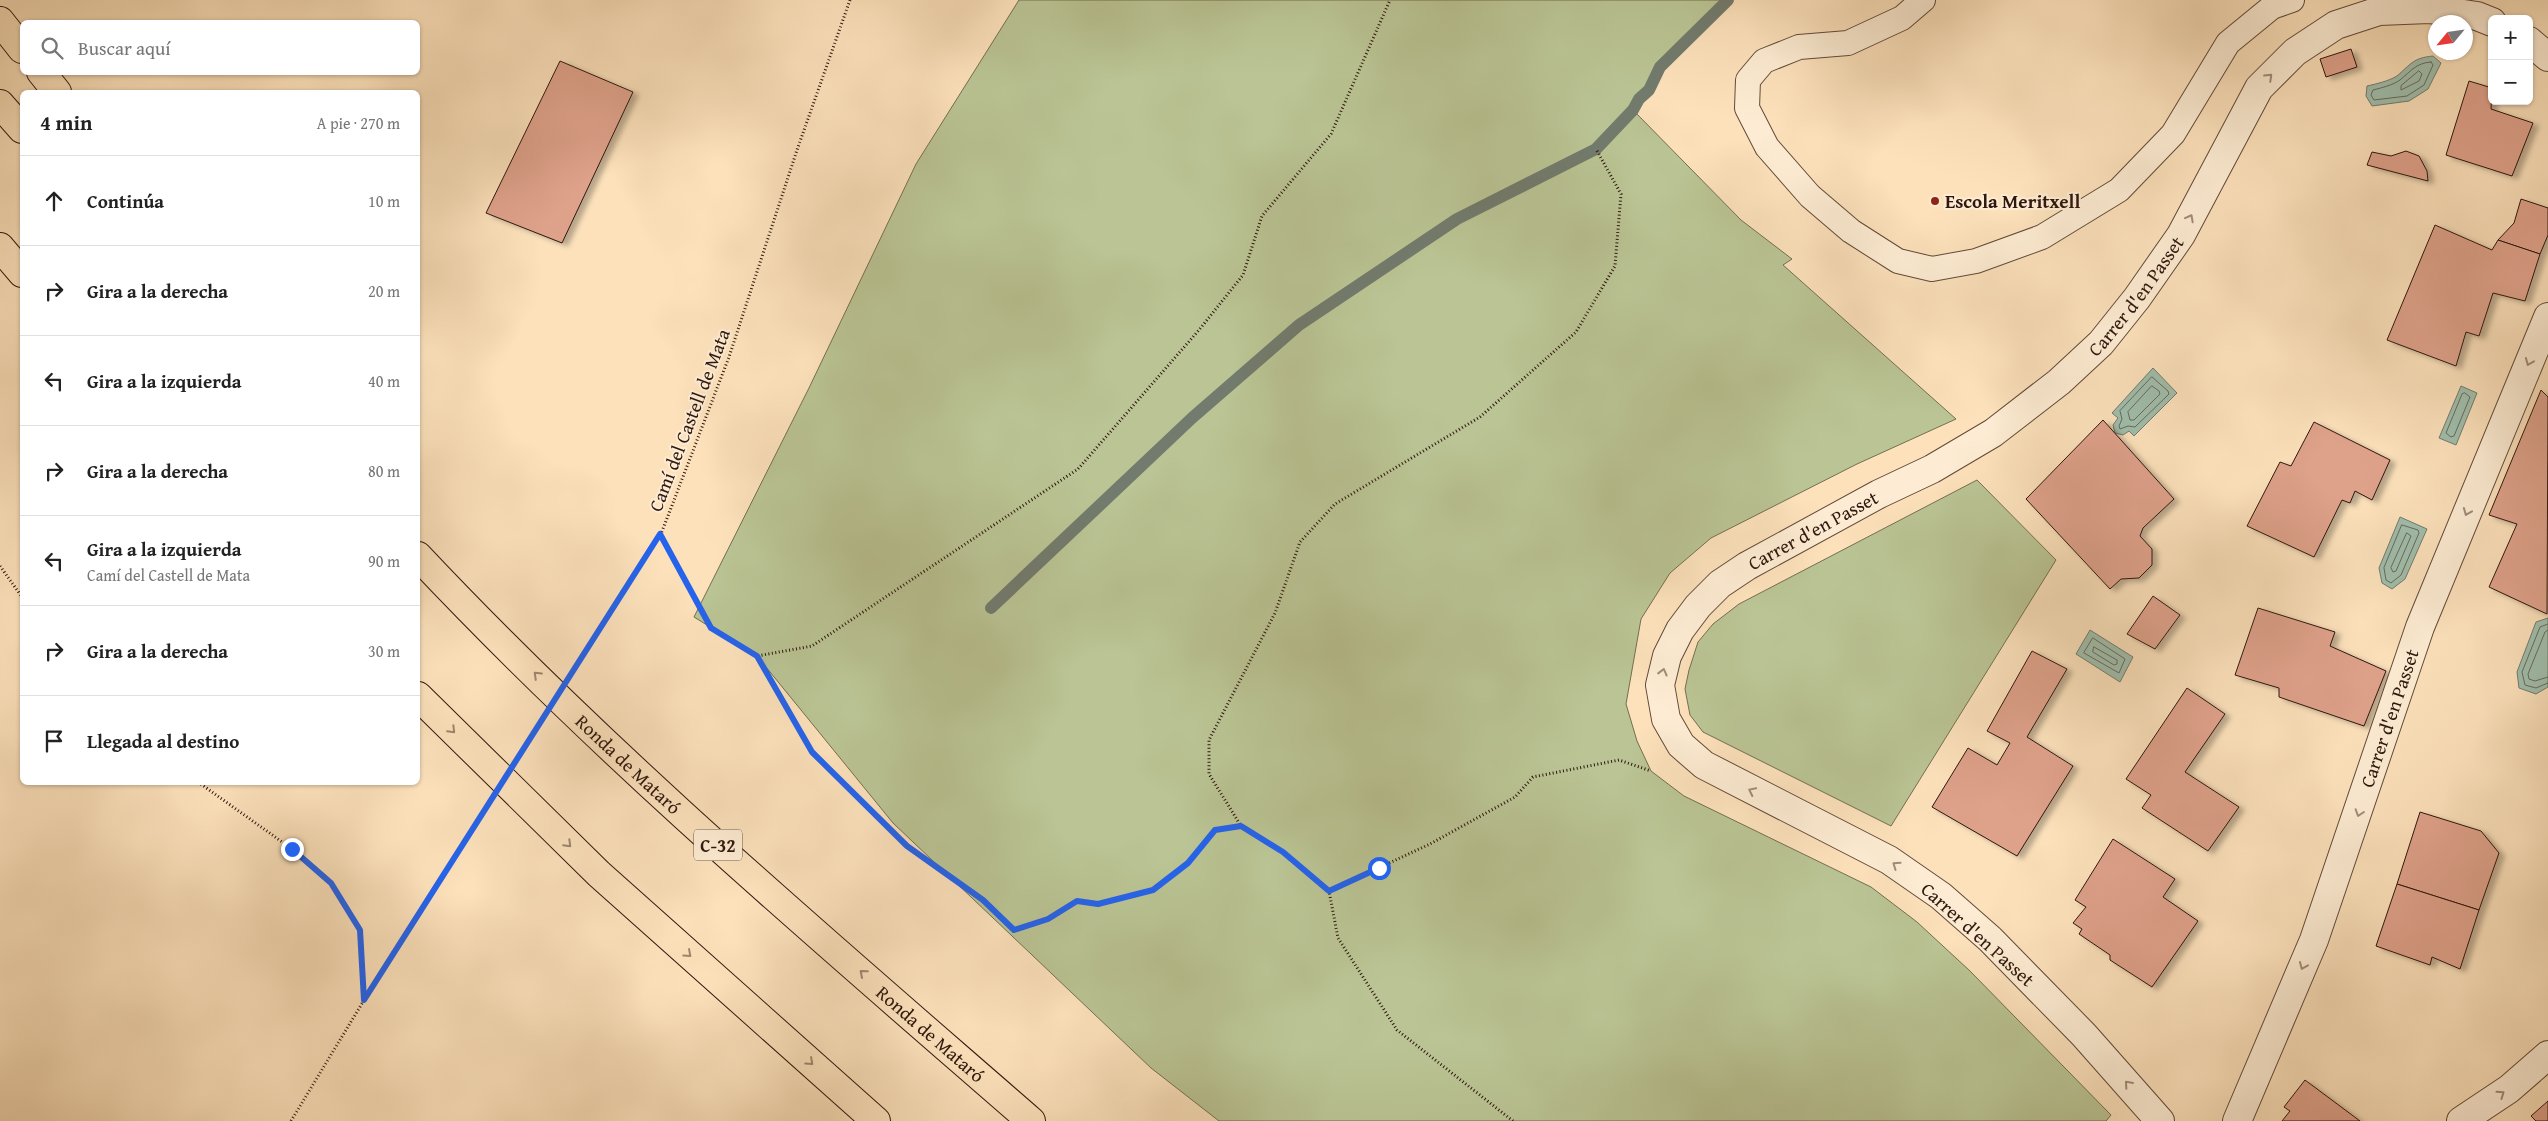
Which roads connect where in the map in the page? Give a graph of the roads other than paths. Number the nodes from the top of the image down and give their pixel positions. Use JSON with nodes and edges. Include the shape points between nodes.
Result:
{"nodes":[{"id":1,"x":1923,"y":0,"type":"edge"},
{"id":2,"x":2292,"y":0,"type":"edge"},
{"id":3,"x":2483,"y":13,"type":"edge"},
{"id":4,"x":0,"y":20,"type":"edge"},
{"id":5,"x":2533,"y":44,"type":"edge"},
{"id":6,"x":20,"y":46,"type":"edge"},
{"id":7,"x":2548,"y":56,"type":"edge"},
{"id":8,"x":43,"y":75,"type":"edge"},
{"id":9,"x":55,"y":90,"type":"edge"},
{"id":10,"x":0,"y":104,"type":"edge"},
{"id":11,"x":20,"y":127,"type":"edge"},
{"id":12,"x":0,"y":247,"type":"edge"},
{"id":13,"x":20,"y":271,"type":"edge"},
{"id":14,"x":2548,"y":317,"type":"edge"},
{"id":15,"x":420,"y":558,"type":"edge"},
{"id":16,"x":420,"y":698,"type":"edge"},
{"id":17,"x":2548,"y":1055,"type":"edge"},
{"id":18,"x":876,"y":1121,"type":"edge"},
{"id":19,"x":1032,"y":1121,"type":"edge"},
{"id":20,"x":2160,"y":1121,"type":"edge"},
{"id":21,"x":2237,"y":1121,"type":"edge"},
{"id":22,"x":2461,"y":1121,"type":"edge"}],
"edges":[{"from":1,"to":2,"type":"lane","via":[[1902,18],[1848,42],[1799,47],[1764,61],[1748,80],[1747,108],[1767,147],[1810,196],[1851,231],[1898,261],[1932,269],[1976,261],[2042,237],[2118,190],[2173,134],[2228,43],[2272,7]]},
{"from":20,"to":3,"type":"street","name":"Carrer d'en Passet","one_way":true,"via":[[2084,1035],[1990,939],[1941,896],[1890,860],[1704,765],[1682,745],[1666,719],[1660,685],[1667,656],[1680,630],[1720,584],[1747,566],[1932,469],[1993,433],[2059,382],[2100,343],[2138,298],[2181,235],[2259,88],[2295,52],[2336,25],[2379,12],[2429,9]]},
{"from":4,"to":6,"type":"highway"},
{"from":5,"to":7,"type":"street"},
{"from":8,"to":9,"type":"highway"},
{"from":10,"to":11,"type":"highway"},
{"from":12,"to":13,"type":"highway"},
{"from":14,"to":21,"type":"street","name":"Carrer d'en Passet","one_way":true,"via":[[2420,627],[2314,940]]},
{"from":19,"to":15,"type":"highway","name":"Ronda de Mataró","number":"C-32","one_way":true,"via":[[657,791],[462,603]]},
{"from":16,"to":18,"type":"highway","one_way":true,"via":[[599,874]]},
{"from":22,"to":17,"type":"street","one_way":true,"via":[[2508,1089]]}]}
